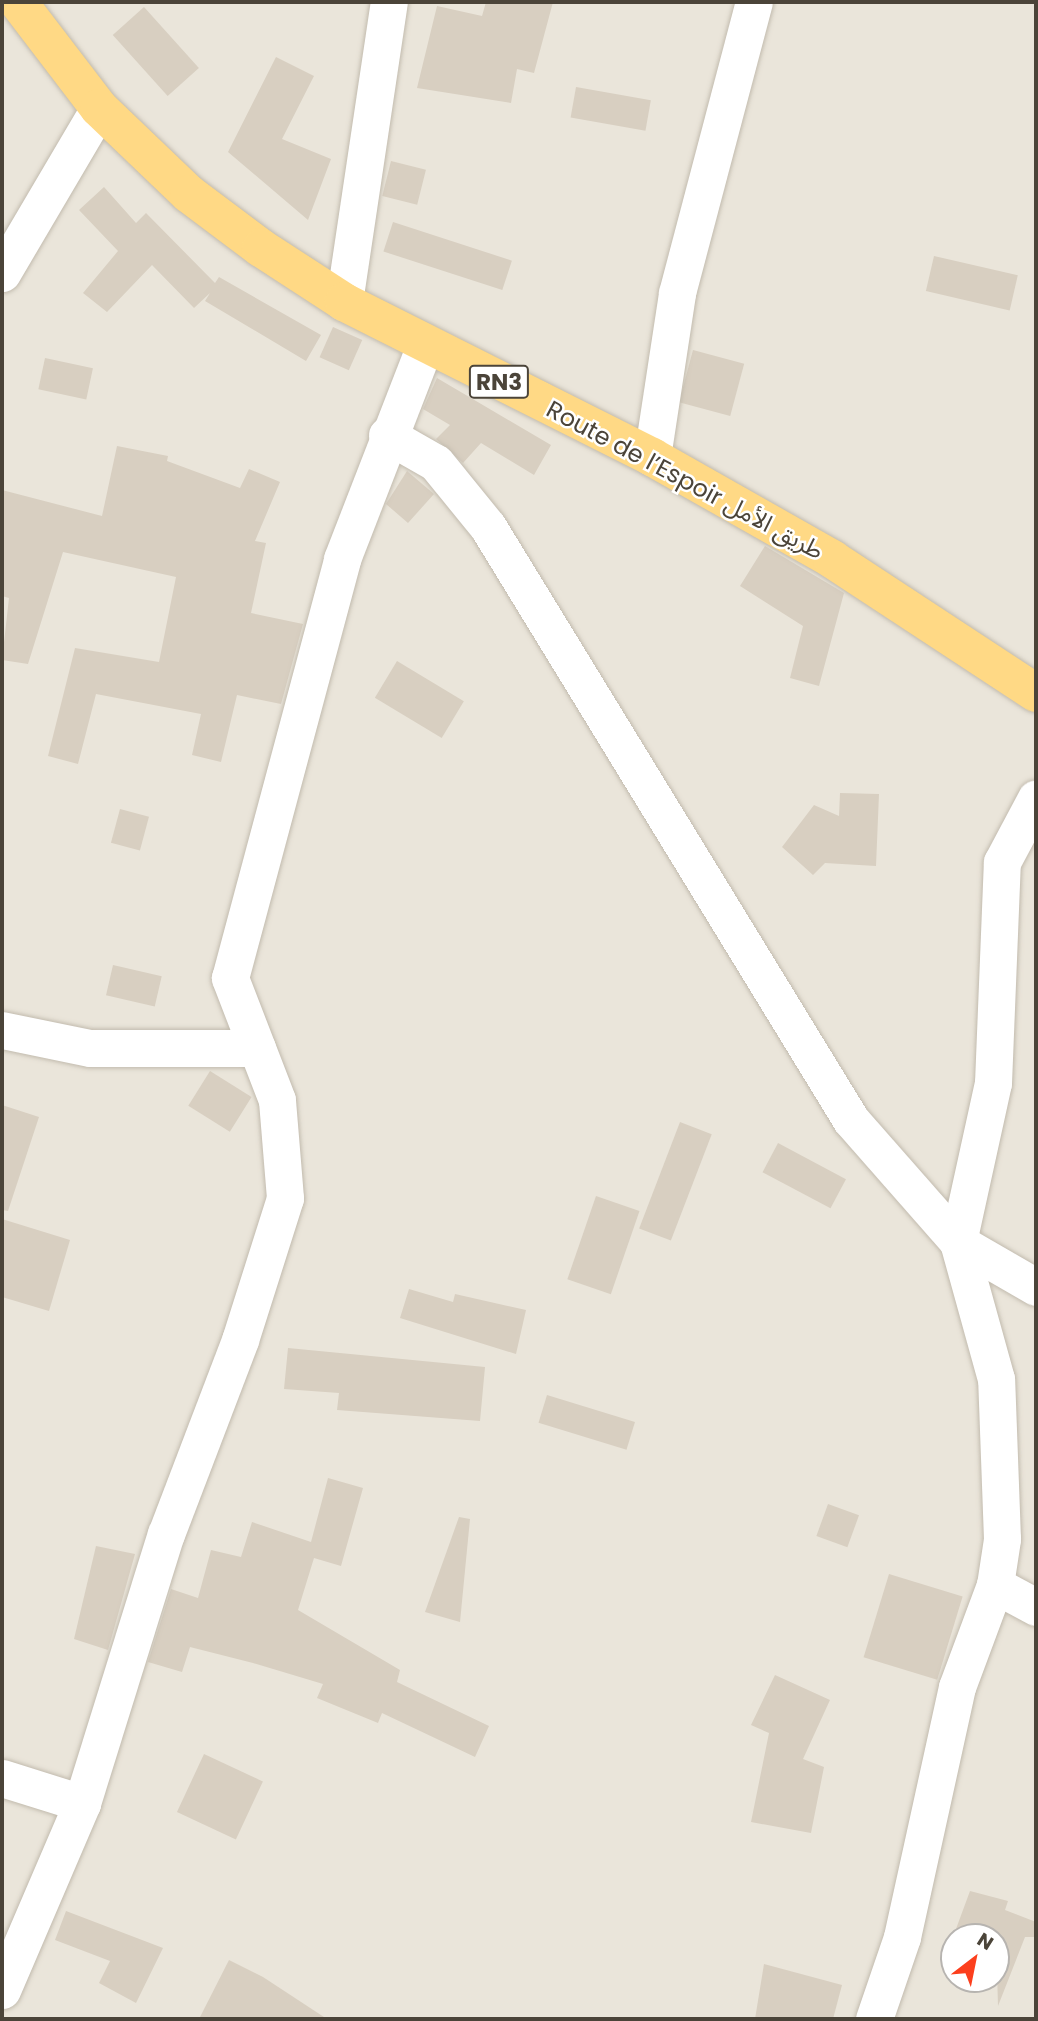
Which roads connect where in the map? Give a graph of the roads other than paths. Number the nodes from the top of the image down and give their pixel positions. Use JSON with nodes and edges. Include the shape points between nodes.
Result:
{"nodes":[{"id":1,"x":18,"y":2,"type":"edge"},
{"id":2,"x":389,"y":2,"type":"edge"},
{"id":3,"x":754,"y":2,"type":"edge"},
{"id":4,"x":99,"y":108,"type":"junction"},
{"id":5,"x":2,"y":273,"type":"edge"},
{"id":6,"x":344,"y":302,"type":"junction"},
{"id":7,"x":425,"y":345,"type":"junction"},
{"id":8,"x":387,"y":435,"type":"junction"},
{"id":9,"x":652,"y":457,"type":"junction"},
{"id":10,"x":1036,"y":693,"type":"edge"},
{"id":11,"x":1036,"y":798,"type":"edge"},
{"id":12,"x":2,"y":1030,"type":"edge"},
{"id":13,"x":257,"y":1048,"type":"junction"},
{"id":14,"x":958,"y":1242,"type":"junction"},
{"id":15,"x":1036,"y":1287,"type":"edge"},
{"id":16,"x":995,"y":1585,"type":"junction"},
{"id":17,"x":1036,"y":1607,"type":"edge"},
{"id":18,"x":2,"y":1778,"type":"edge"},
{"id":19,"x":82,"y":1803,"type":"junction"},
{"id":20,"x":2,"y":1990,"type":"edge"},
{"id":21,"x":874,"y":2019,"type":"edge"}],
"edges":[{"from":1,"to":4,"type":"highway","name":"Route de l’Espoir طريق الأمل","number":"RN3"},
{"from":2,"to":6,"type":"street"},
{"from":3,"to":9,"type":"street","via":[[677,293]]},
{"from":4,"to":5,"type":"street"},
{"from":4,"to":6,"type":"highway","name":"Route de l’Espoir طريق الأمل","number":"RN3","via":[[189,194]]},
{"from":6,"to":7,"type":"highway","name":"Route de l’Espoir طريق الأمل","number":"RN3"},
{"from":7,"to":8,"type":"street"},
{"from":7,"to":9,"type":"highway","name":"Route de l’Espoir طريق الأمل","number":"RN3"},
{"from":8,"to":13,"type":"street","via":[[342,559],[243,911],[230,978]]},
{"from":8,"to":14,"type":"street","via":[[436,463],[488,527],[851,1120]]},
{"from":9,"to":10,"type":"highway","name":"Route de l’Espoir طريق الأمل","number":"RN3","via":[[832,558]]},
{"from":11,"to":14,"type":"street","via":[[1002,862],[993,1083]]},
{"from":12,"to":13,"type":"street","via":[[90,1048]]},
{"from":13,"to":19,"type":"street","via":[[276,1100],[285,1198],[240,1340],[166,1534]]},
{"from":14,"to":15,"type":"street"},
{"from":14,"to":16,"type":"street","via":[[996,1379],[1002,1539]]},
{"from":16,"to":17,"type":"street"},
{"from":16,"to":21,"type":"street","via":[[957,1687],[902,1937]]},
{"from":18,"to":19,"type":"street"},
{"from":19,"to":20,"type":"street"}]}
